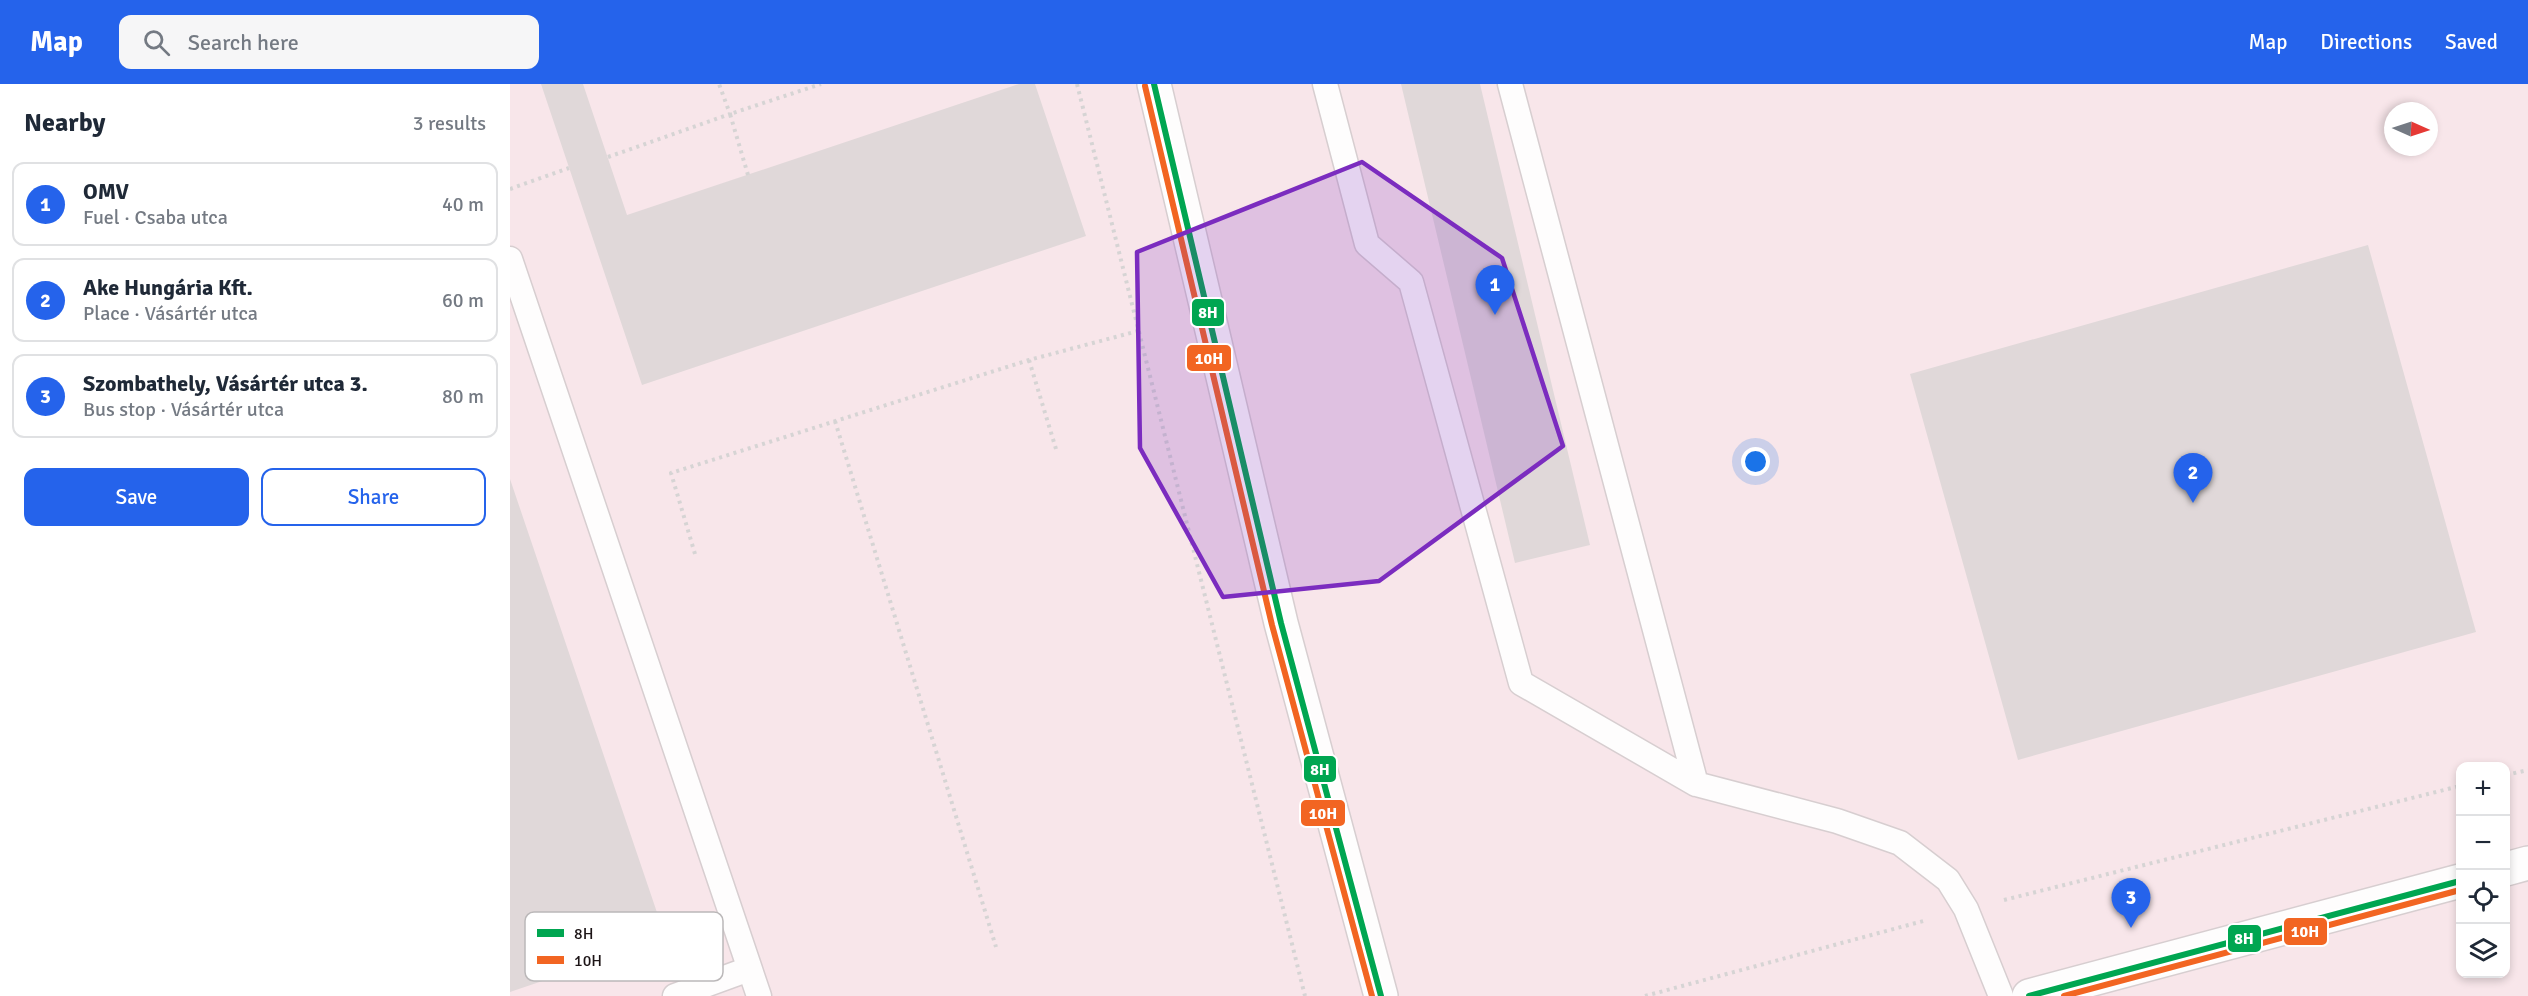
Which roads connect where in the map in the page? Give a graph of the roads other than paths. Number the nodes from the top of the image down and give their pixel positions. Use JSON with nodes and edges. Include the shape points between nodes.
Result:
{"nodes":[{"id":1,"x":1154,"y":84,"type":"edge"},
{"id":2,"x":1325,"y":84,"type":"edge"},
{"id":3,"x":1510,"y":84,"type":"edge"},
{"id":4,"x":510,"y":260,"type":"edge"},
{"id":5,"x":1696,"y":784,"type":"junction"},
{"id":6,"x":2528,"y":862,"type":"edge"},
{"id":7,"x":2510,"y":867,"type":"edge"},
{"id":8,"x":2456,"y":882,"type":"edge"},
{"id":9,"x":749,"y":969,"type":"junction"},
{"id":10,"x":723,"y":978,"type":"edge"},
{"id":11,"x":716,"y":981,"type":"edge"},
{"id":12,"x":675,"y":996,"type":"edge"},
{"id":13,"x":759,"y":996,"type":"edge"},
{"id":14,"x":1381,"y":996,"type":"edge"},
{"id":15,"x":2001,"y":996,"type":"edge"},
{"id":16,"x":2029,"y":996,"type":"edge"}],
"edges":[{"from":1,"to":14,"type":"street","via":[[1281,623]]},
{"from":2,"to":5,"type":"lane","via":[[1367,244],[1410,282],[1521,683]]},
{"from":3,"to":5,"type":"lane"},
{"from":4,"to":9,"type":"lane"},
{"from":5,"to":15,"type":"lane","via":[[1837,821],[1900,843],[1948,880],[1966,909]]},
{"from":6,"to":7,"type":"street"},
{"from":8,"to":16,"type":"street"},
{"from":9,"to":10,"type":"lane"},
{"from":9,"to":13,"type":"lane"},
{"from":11,"to":12,"type":"lane"}]}
